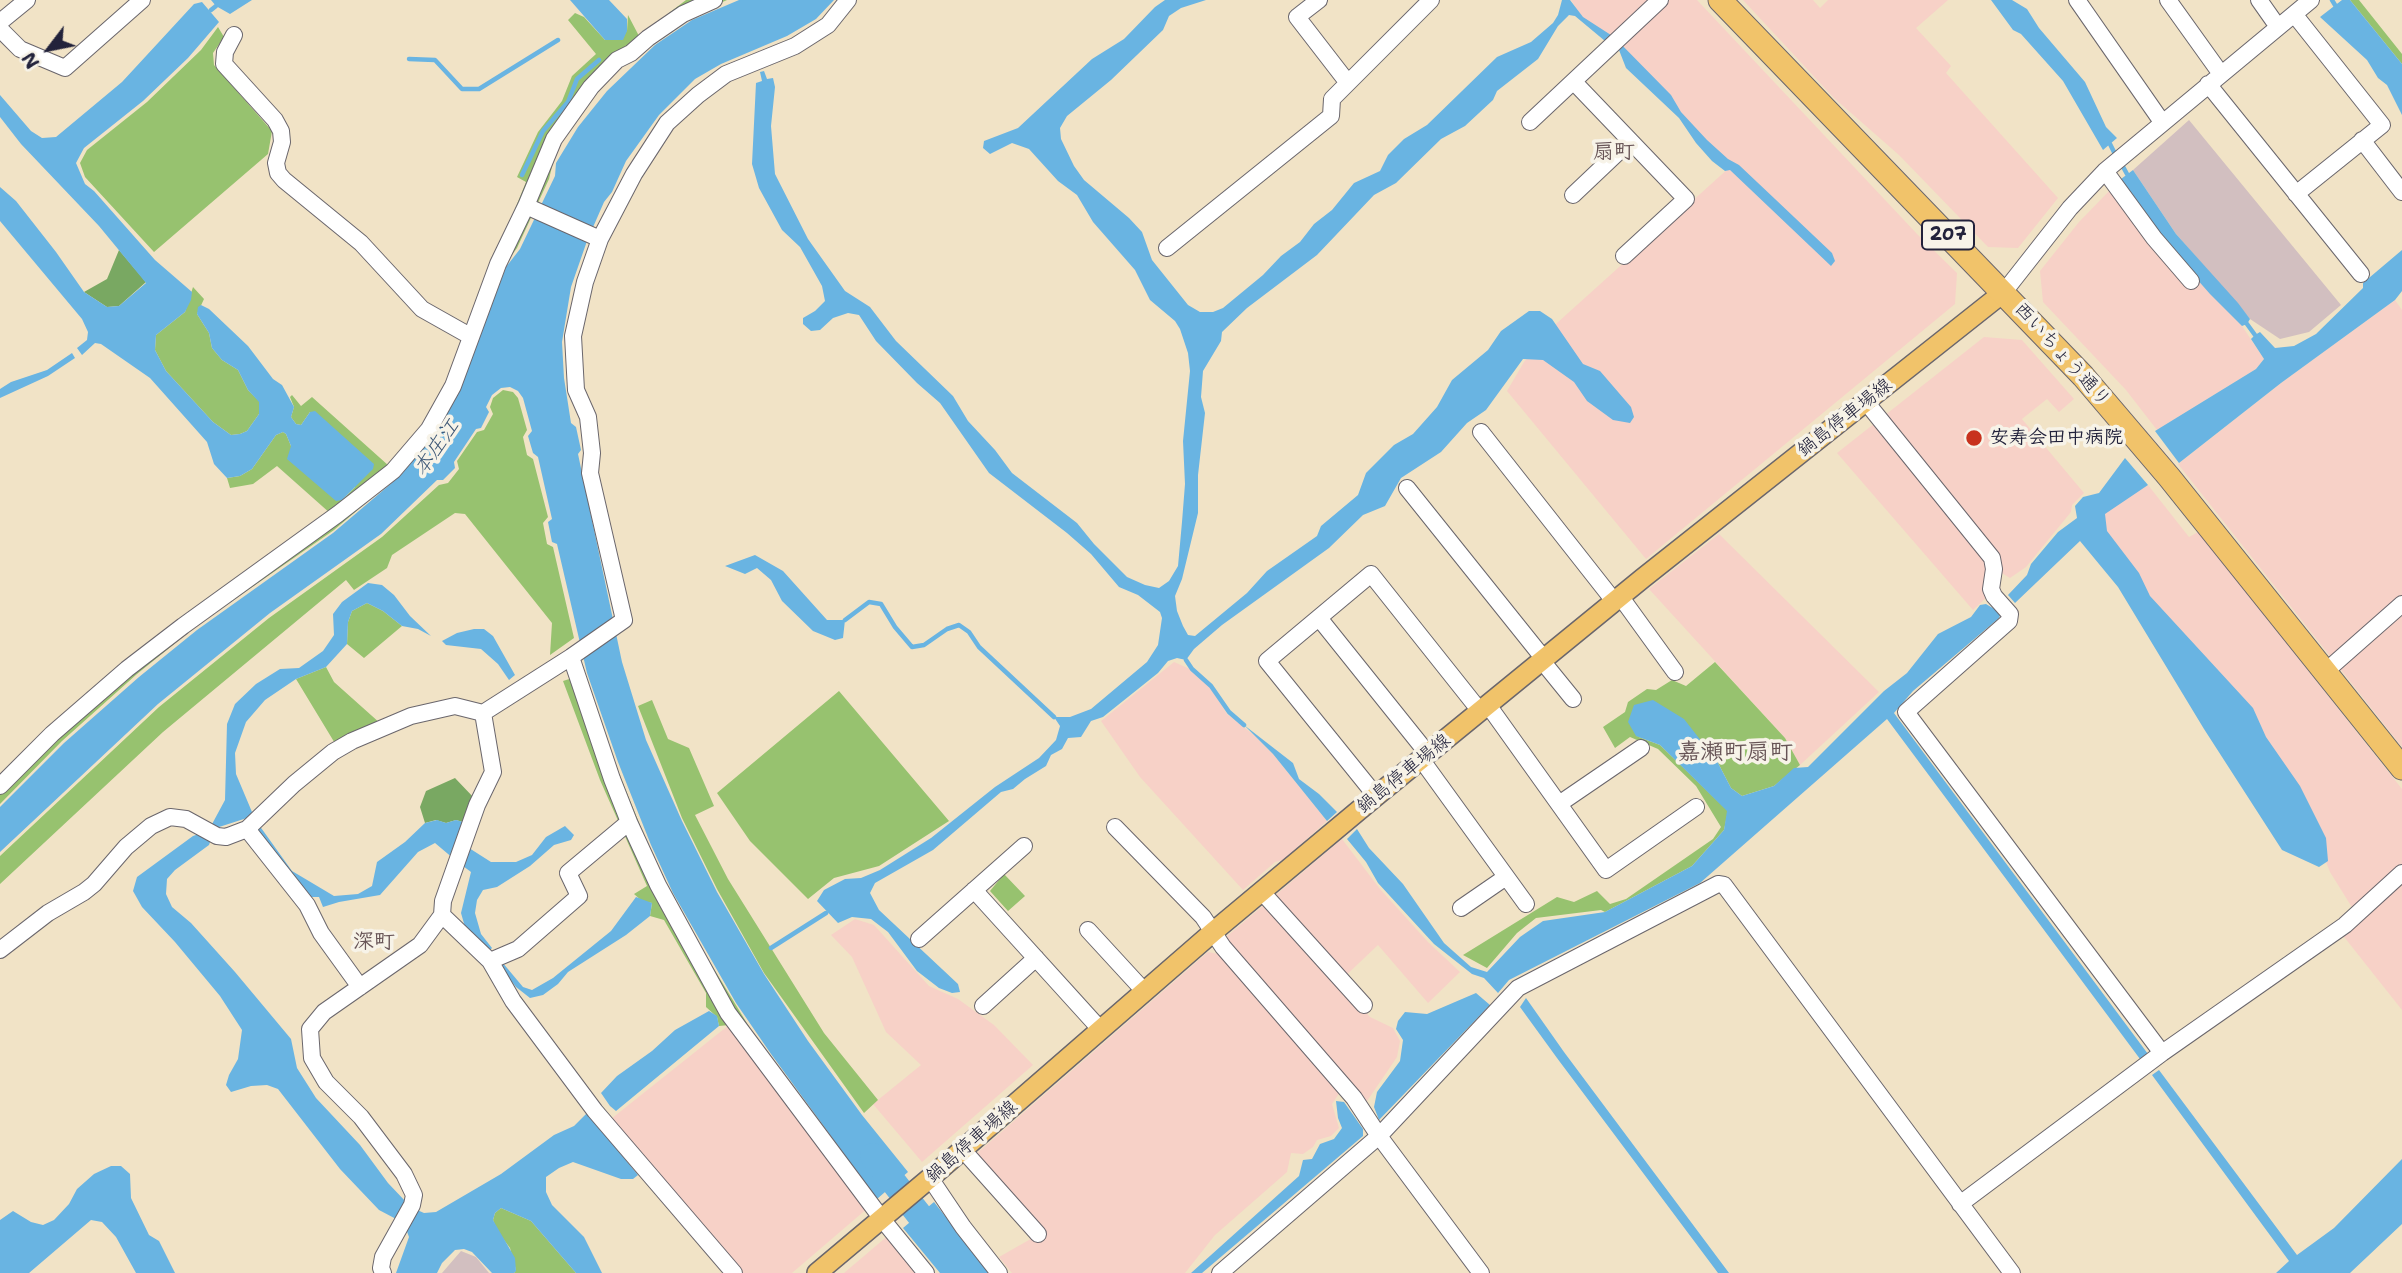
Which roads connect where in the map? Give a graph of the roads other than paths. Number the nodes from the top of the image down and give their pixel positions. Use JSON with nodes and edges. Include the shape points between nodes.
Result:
{"nodes":[{"id":1,"x":27,"y":0,"type":"edge"},
{"id":2,"x":142,"y":0,"type":"edge"},
{"id":3,"x":714,"y":0,"type":"edge"},
{"id":4,"x":848,"y":0,"type":"edge"},
{"id":5,"x":1319,"y":0,"type":"edge"},
{"id":6,"x":1431,"y":0,"type":"edge"},
{"id":7,"x":1660,"y":0,"type":"edge"},
{"id":8,"x":1720,"y":0,"type":"edge"},
{"id":9,"x":2077,"y":0,"type":"edge"},
{"id":10,"x":2168,"y":0,"type":"edge"},
{"id":11,"x":2259,"y":0,"type":"edge"},
{"id":12,"x":2311,"y":0,"type":"edge"},
{"id":13,"x":2294,"y":13,"type":"junction"},
{"id":14,"x":0,"y":22,"type":"edge"},
{"id":15,"x":2278,"y":27,"type":"junction"},
{"id":16,"x":0,"y":29,"type":"edge"},
{"id":17,"x":234,"y":35,"type":"dead end"},
{"id":18,"x":2215,"y":79,"type":"junction"},
{"id":19,"x":1574,"y":82,"type":"junction"},
{"id":20,"x":1348,"y":83,"type":"junction"},
{"id":21,"x":1530,"y":122,"type":"dead end"},
{"id":22,"x":2162,"y":122,"type":"junction"},
{"id":23,"x":2362,"y":140,"type":"junction"},
{"id":24,"x":1630,"y":141,"type":"junction"},
{"id":25,"x":2105,"y":171,"type":"junction"},
{"id":26,"x":2402,"y":192,"type":"edge"},
{"id":27,"x":2297,"y":194,"type":"junction"},
{"id":28,"x":1573,"y":195,"type":"dead end"},
{"id":29,"x":526,"y":206,"type":"junction"},
{"id":30,"x":600,"y":239,"type":"junction"},
{"id":31,"x":1167,"y":248,"type":"dead end"},
{"id":32,"x":1624,"y":256,"type":"dead end"},
{"id":33,"x":2361,"y":274,"type":"dead end"},
{"id":34,"x":2190,"y":281,"type":"dead end"},
{"id":35,"x":2004,"y":292,"type":"junction"},
{"id":36,"x":470,"y":337,"type":"junction"},
{"id":37,"x":1866,"y":401,"type":"junction"},
{"id":38,"x":1481,"y":432,"type":"dead end"},
{"id":39,"x":1407,"y":488,"type":"dead end"},
{"id":40,"x":1617,"y":599,"type":"junction"},
{"id":41,"x":2402,"y":604,"type":"edge"},
{"id":42,"x":1319,"y":618,"type":"junction"},
{"id":43,"x":571,"y":657,"type":"junction"},
{"id":44,"x":1544,"y":659,"type":"junction"},
{"id":45,"x":2326,"y":671,"type":"junction"},
{"id":46,"x":1675,"y":672,"type":"dead end"},
{"id":47,"x":1573,"y":699,"type":"dead end"},
{"id":48,"x":1484,"y":708,"type":"junction"},
{"id":49,"x":482,"y":713,"type":"junction"},
{"id":50,"x":1641,"y":748,"type":"dead end"},
{"id":51,"x":1425,"y":756,"type":"junction"},
{"id":52,"x":2402,"y":768,"type":"edge"},
{"id":53,"x":0,"y":786,"type":"edge"},
{"id":54,"x":1376,"y":796,"type":"junction"},
{"id":55,"x":1559,"y":804,"type":"junction"},
{"id":56,"x":1696,"y":807,"type":"dead end"},
{"id":57,"x":629,"y":822,"type":"junction"},
{"id":58,"x":1115,"y":827,"type":"dead end"},
{"id":59,"x":247,"y":829,"type":"junction"},
{"id":60,"x":1024,"y":846,"type":"dead end"},
{"id":61,"x":2402,"y":873,"type":"edge"},
{"id":62,"x":1506,"y":877,"type":"junction"},
{"id":63,"x":974,"y":890,"type":"junction"},
{"id":64,"x":1262,"y":892,"type":"junction"},
{"id":65,"x":1526,"y":904,"type":"dead end"},
{"id":66,"x":1461,"y":908,"type":"dead end"},
{"id":67,"x":442,"y":915,"type":"junction"},
{"id":68,"x":1088,"y":930,"type":"dead end"},
{"id":69,"x":1213,"y":932,"type":"junction"},
{"id":70,"x":919,"y":939,"type":"dead end"},
{"id":71,"x":0,"y":950,"type":"edge"},
{"id":72,"x":1036,"y":958,"type":"junction"},
{"id":73,"x":490,"y":961,"type":"junction"},
{"id":74,"x":360,"y":987,"type":"junction"},
{"id":75,"x":1145,"y":992,"type":"junction"},
{"id":76,"x":1364,"y":1005,"type":"dead end"},
{"id":77,"x":983,"y":1006,"type":"dead end"},
{"id":78,"x":1101,"y":1030,"type":"junction"},
{"id":79,"x":2162,"y":1054,"type":"junction"},
{"id":80,"x":1379,"y":1136,"type":"junction"},
{"id":81,"x":963,"y":1150,"type":"junction"},
{"id":82,"x":930,"y":1178,"type":"junction"},
{"id":83,"x":1961,"y":1204,"type":"junction"},
{"id":84,"x":882,"y":1219,"type":"junction"},
{"id":85,"x":1038,"y":1234,"type":"dead end"},
{"id":86,"x":820,"y":1272,"type":"edge"},
{"id":87,"x":383,"y":1273,"type":"edge"},
{"id":88,"x":734,"y":1273,"type":"edge"},
{"id":89,"x":926,"y":1273,"type":"edge"},
{"id":90,"x":999,"y":1273,"type":"edge"},
{"id":91,"x":1220,"y":1273,"type":"edge"},
{"id":92,"x":1481,"y":1273,"type":"edge"},
{"id":93,"x":2012,"y":1273,"type":"edge"}],
"edges":[{"from":1,"to":14,"type":"street"},
{"from":2,"to":16,"type":"street","via":[[65,68],[20,49]]},
{"from":3,"to":29,"type":"street","via":[[648,38],[617,60],[591,87],[554,139]]},
{"from":4,"to":30,"type":"street","via":[[828,25],[795,46],[726,74],[667,123]]},
{"from":5,"to":20,"type":"street","via":[[1297,17]]},
{"from":6,"to":20,"type":"street"},
{"from":7,"to":19,"type":"street"},
{"from":8,"to":35,"type":"highway","name":"西いちょう通り","number":"207"},
{"from":9,"to":22,"type":"street"},
{"from":10,"to":18,"type":"street"},
{"from":11,"to":15,"type":"street"},
{"from":12,"to":13,"type":"street"},
{"from":13,"to":15,"type":"street"},
{"from":13,"to":23,"type":"street","via":[[2382,125]]},
{"from":15,"to":18,"type":"street"},
{"from":17,"to":36,"type":"street","via":[[224,64],[281,131],[278,173],[361,243],[422,309]]},
{"from":18,"to":22,"type":"street"},
{"from":18,"to":27,"type":"street"},
{"from":19,"to":21,"type":"street"},
{"from":19,"to":24,"type":"street"},
{"from":20,"to":31,"type":"street","via":[[1332,99],[1331,116]]},
{"from":22,"to":25,"type":"street"},
{"from":23,"to":26,"type":"street"},
{"from":23,"to":27,"type":"street"},
{"from":24,"to":28,"type":"street"},
{"from":24,"to":32,"type":"street","via":[[1686,199]]},
{"from":25,"to":34,"type":"street"},
{"from":25,"to":35,"type":"street"},
{"from":27,"to":33,"type":"street"},
{"from":29,"to":30,"type":"street"},
{"from":29,"to":36,"type":"street"},
{"from":30,"to":43,"type":"street","via":[[573,336],[576,390],[588,416],[593,453],[590,473],[624,620]]},
{"from":35,"to":37,"type":"main road","name":"鍋島停車場線"},
{"from":35,"to":45,"type":"highway","name":"西いちょう通り","number":"207","via":[[2092,386]]},
{"from":36,"to":53,"type":"street","via":[[453,386],[429,429],[393,471],[127,669]]},
{"from":37,"to":40,"type":"main road","name":"鍋島停車場線"},
{"from":37,"to":79,"type":"street","via":[[1992,558],[1991,589],[2010,614],[2009,621],[1906,712]]},
{"from":38,"to":40,"type":"street"},
{"from":39,"to":44,"type":"street"},
{"from":40,"to":44,"type":"main road","name":"鍋島停車場線"},
{"from":40,"to":46,"type":"street"},
{"from":41,"to":45,"type":"street"},
{"from":42,"to":48,"type":"street","via":[[1371,574]]},
{"from":42,"to":51,"type":"street"},
{"from":42,"to":54,"type":"street","via":[[1267,662]]},
{"from":43,"to":49,"type":"street"},
{"from":43,"to":57,"type":"street"},
{"from":44,"to":47,"type":"street"},
{"from":44,"to":48,"type":"main road","name":"鍋島停車場線"},
{"from":45,"to":52,"type":"highway","name":"西いちょう通り","number":"207"},
{"from":48,"to":51,"type":"main road","name":"鍋島停車場線"},
{"from":48,"to":55,"type":"street"},
{"from":49,"to":59,"type":"street","via":[[455,706],[411,716],[352,741],[332,752]]},
{"from":49,"to":67,"type":"street","via":[[493,772],[477,805]]},
{"from":50,"to":55,"type":"street"},
{"from":51,"to":54,"type":"main road","name":"鍋島停車場線"},
{"from":51,"to":62,"type":"street"},
{"from":54,"to":64,"type":"main road","name":"鍋島停車場線"},
{"from":55,"to":56,"type":"street","via":[[1606,870]]},
{"from":57,"to":73,"type":"street","via":[[568,873],[579,896],[518,948]]},
{"from":57,"to":84,"type":"street","via":[[728,1013]]},
{"from":58,"to":69,"type":"street"},
{"from":59,"to":71,"type":"street","via":[[226,837],[170,817],[151,826],[94,884]]},
{"from":59,"to":74,"type":"street","via":[[307,905]]},
{"from":60,"to":63,"type":"street"},
{"from":61,"to":79,"type":"street","via":[[2345,925]]},
{"from":62,"to":65,"type":"street"},
{"from":62,"to":66,"type":"street"},
{"from":63,"to":70,"type":"street"},
{"from":63,"to":72,"type":"street"},
{"from":64,"to":69,"type":"main road","name":"鍋島停車場線"},
{"from":64,"to":76,"type":"street"},
{"from":67,"to":73,"type":"street"},
{"from":67,"to":74,"type":"street","via":[[421,945]]},
{"from":68,"to":75,"type":"street"},
{"from":69,"to":75,"type":"main road","name":"鍋島停車場線"},
{"from":69,"to":80,"type":"street","via":[[1354,1098]]},
{"from":72,"to":77,"type":"street"},
{"from":72,"to":78,"type":"street"},
{"from":73,"to":88,"type":"street","via":[[513,1001],[595,1111]]},
{"from":74,"to":87,"type":"street","via":[[324,1012],[310,1029],[312,1058],[326,1082],[361,1117],[404,1174],[414,1195],[383,1257]]},
{"from":75,"to":78,"type":"main road","name":"鍋島停車場線"},
{"from":78,"to":81,"type":"main road","name":"鍋島停車場線"},
{"from":79,"to":83,"type":"street"},
{"from":80,"to":83,"type":"street","via":[[1518,988],[1718,884],[1724,885]]},
{"from":80,"to":91,"type":"street"},
{"from":80,"to":92,"type":"street"},
{"from":81,"to":82,"type":"main road","name":"鍋島停車場線"},
{"from":81,"to":85,"type":"street"},
{"from":82,"to":84,"type":"main road","name":"鍋島停車場線"},
{"from":82,"to":90,"type":"street"},
{"from":83,"to":93,"type":"street"},
{"from":84,"to":86,"type":"main road","name":"鍋島停車場線"},
{"from":84,"to":89,"type":"street"}]}
